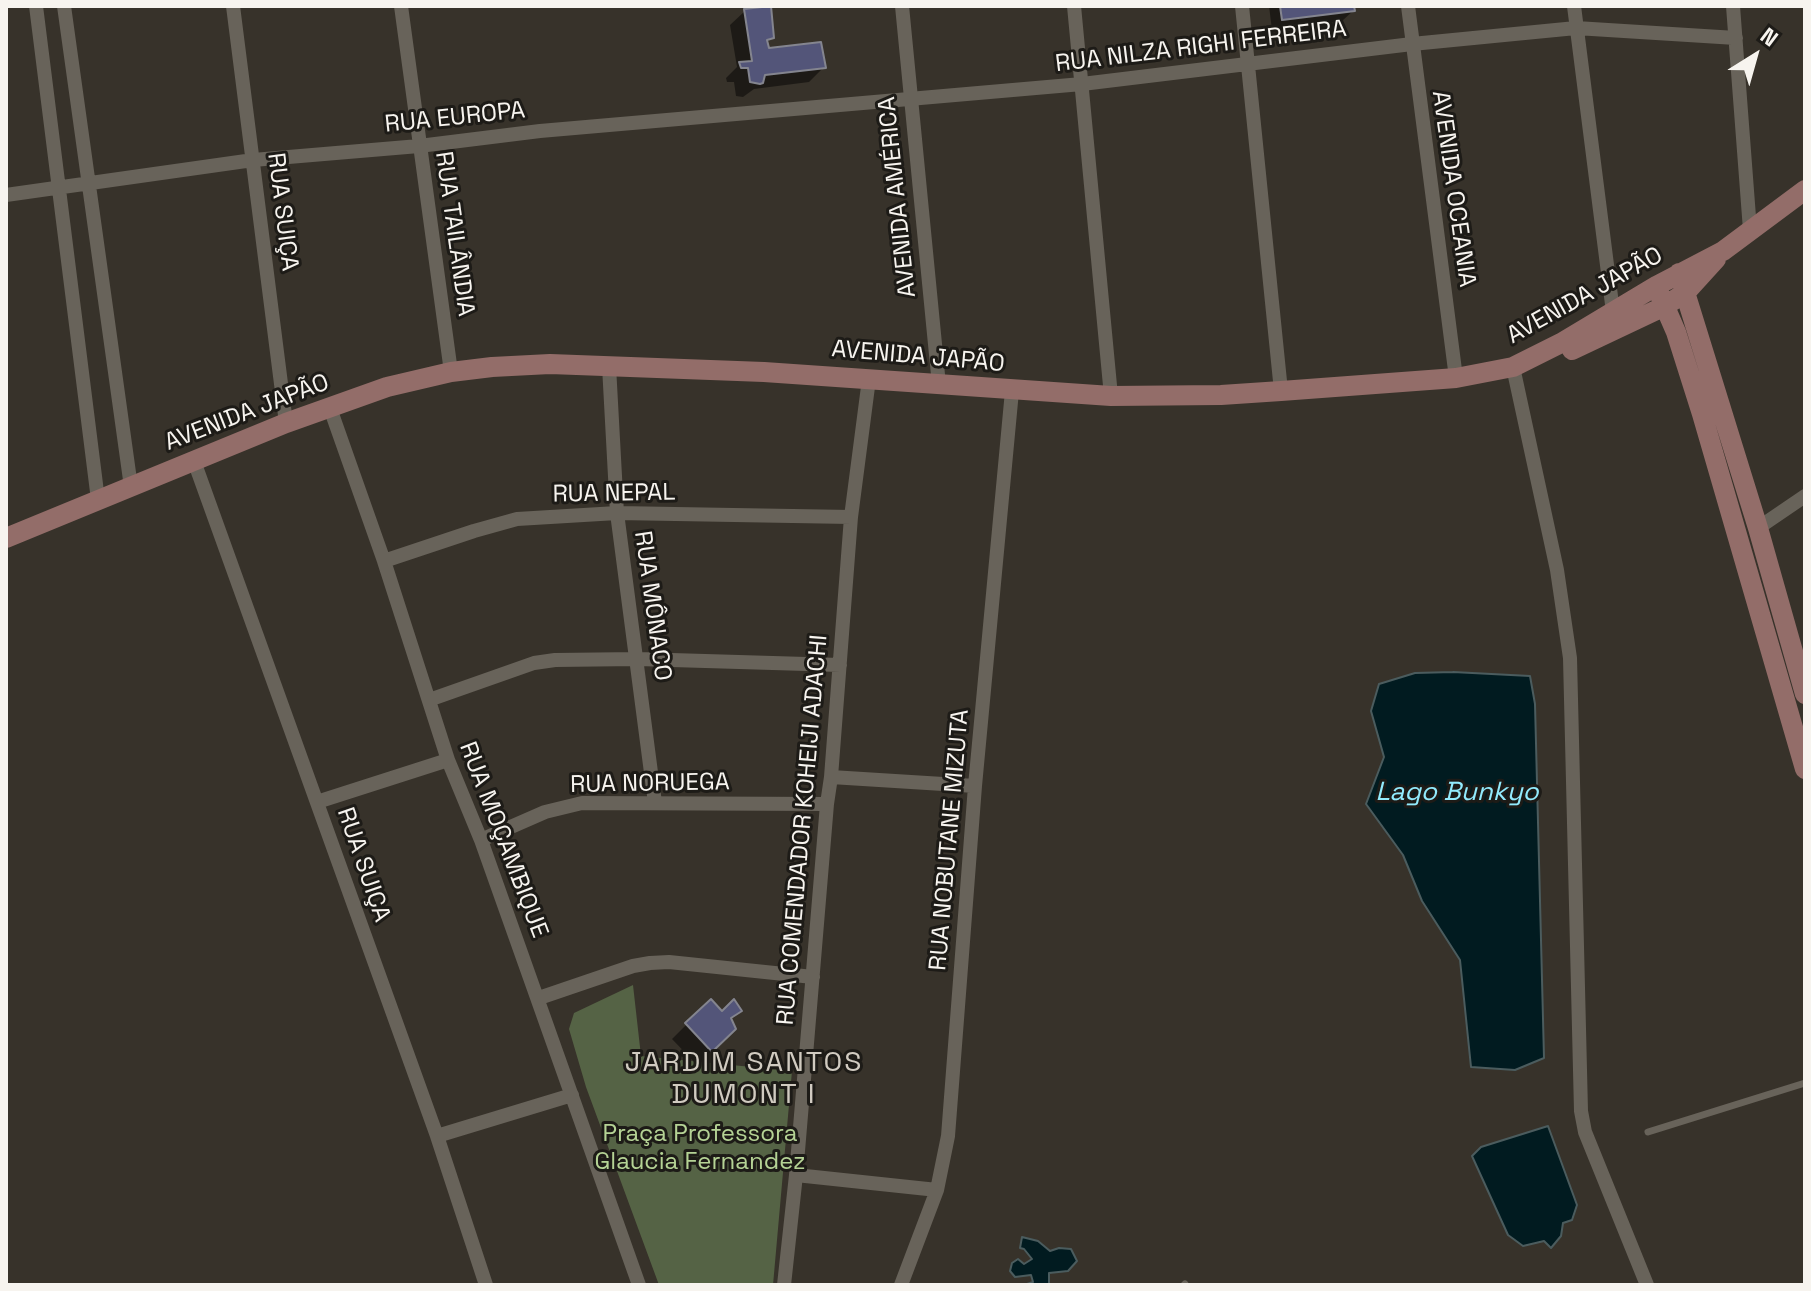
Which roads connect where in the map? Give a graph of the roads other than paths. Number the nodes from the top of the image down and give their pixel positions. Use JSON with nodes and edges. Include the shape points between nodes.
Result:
{"nodes":[{"id":1,"x":36,"y":6,"type":"edge"},
{"id":2,"x":64,"y":6,"type":"edge"},
{"id":3,"x":233,"y":6,"type":"edge"},
{"id":4,"x":401,"y":6,"type":"edge"},
{"id":5,"x":902,"y":6,"type":"edge"},
{"id":6,"x":1074,"y":6,"type":"edge"},
{"id":7,"x":1242,"y":6,"type":"edge"},
{"id":8,"x":1408,"y":6,"type":"edge"},
{"id":9,"x":1574,"y":6,"type":"edge"},
{"id":10,"x":1733,"y":6,"type":"edge"},
{"id":11,"x":1576,"y":28,"type":"junction"},
{"id":12,"x":1736,"y":38,"type":"junction"},
{"id":13,"x":1412,"y":44,"type":"junction"},
{"id":14,"x":1248,"y":64,"type":"junction"},
{"id":15,"x":1082,"y":84,"type":"junction"},
{"id":16,"x":910,"y":98,"type":"junction"},
{"id":17,"x":419,"y":146,"type":"junction"},
{"id":18,"x":253,"y":160,"type":"junction"},
{"id":19,"x":89,"y":183,"type":"junction"},
{"id":20,"x":58,"y":188,"type":"junction"},
{"id":21,"x":1805,"y":190,"type":"edge"},
{"id":22,"x":6,"y":195,"type":"edge"},
{"id":23,"x":1750,"y":230,"type":"junction"},
{"id":24,"x":1723,"y":251,"type":"junction"},
{"id":25,"x":1702,"y":275,"type":"junction"},
{"id":26,"x":1683,"y":283,"type":"junction"},
{"id":27,"x":1656,"y":286,"type":"junction"},
{"id":28,"x":1665,"y":306,"type":"junction"},
{"id":29,"x":1613,"y":312,"type":"junction"},
{"id":30,"x":1645,"y":316,"type":"junction"},
{"id":31,"x":1693,"y":319,"type":"junction"},
{"id":32,"x":1676,"y":332,"type":"junction"},
{"id":33,"x":1518,"y":365,"type":"junction"},
{"id":34,"x":609,"y":366,"type":"junction"},
{"id":35,"x":451,"y":372,"type":"junction"},
{"id":36,"x":1456,"y":378,"type":"junction"},
{"id":37,"x":869,"y":379,"type":"junction"},
{"id":38,"x":939,"y":385,"type":"junction"},
{"id":39,"x":1012,"y":391,"type":"junction"},
{"id":40,"x":1281,"y":391,"type":"junction"},
{"id":41,"x":1111,"y":396,"type":"junction"},
{"id":42,"x":330,"y":408,"type":"junction"},
{"id":43,"x":286,"y":423,"type":"junction"},
{"id":44,"x":194,"y":461,"type":"junction"},
{"id":45,"x":131,"y":487,"type":"junction"},
{"id":46,"x":1805,"y":496,"type":"edge"},
{"id":47,"x":98,"y":500,"type":"junction"},
{"id":48,"x":617,"y":513,"type":"junction"},
{"id":49,"x":851,"y":517,"type":"junction"},
{"id":50,"x":1758,"y":528,"type":"junction"},
{"id":51,"x":6,"y":538,"type":"edge"},
{"id":52,"x":384,"y":561,"type":"junction"},
{"id":53,"x":638,"y":659,"type":"junction"},
{"id":54,"x":840,"y":665,"type":"junction"},
{"id":55,"x":1805,"y":694,"type":"edge"},
{"id":56,"x":429,"y":700,"type":"junction"},
{"id":57,"x":448,"y":760,"type":"junction"},
{"id":58,"x":1805,"y":769,"type":"edge"},
{"id":59,"x":831,"y":777,"type":"junction"},
{"id":60,"x":975,"y":786,"type":"junction"},
{"id":61,"x":317,"y":802,"type":"junction"},
{"id":62,"x":655,"y":803,"type":"junction"},
{"id":63,"x":827,"y":804,"type":"junction"},
{"id":64,"x":481,"y":840,"type":"junction"},
{"id":65,"x":813,"y":977,"type":"junction"},
{"id":66,"x":539,"y":998,"type":"junction"},
{"id":67,"x":1805,"y":1083,"type":"edge"},
{"id":68,"x":572,"y":1095,"type":"junction"},
{"id":69,"x":1648,"y":1132,"type":"dead end"},
{"id":70,"x":437,"y":1136,"type":"junction"},
{"id":71,"x":796,"y":1175,"type":"junction"},
{"id":72,"x":937,"y":1190,"type":"junction"},
{"id":73,"x":486,"y":1285,"type":"edge"},
{"id":74,"x":639,"y":1285,"type":"edge"},
{"id":75,"x":784,"y":1285,"type":"edge"},
{"id":76,"x":901,"y":1285,"type":"edge"},
{"id":77,"x":1647,"y":1285,"type":"edge"}],
"edges":[{"from":1,"to":20,"type":"street"},
{"from":2,"to":19,"type":"street"},
{"from":3,"to":18,"type":"street","name":"RUA SUIÇA"},
{"from":4,"to":17,"type":"street","name":"RUA TAILÂNDIA"},
{"from":5,"to":16,"type":"street","name":"AVENIDA AMÉRICA"},
{"from":6,"to":15,"type":"street"},
{"from":7,"to":14,"type":"street"},
{"from":8,"to":13,"type":"street","name":"AVENIDA OCEANIA"},
{"from":9,"to":11,"type":"street"},
{"from":10,"to":12,"type":"street"},
{"from":11,"to":12,"type":"street","name":"RUA NILZA RIGHI FERREIRA"},
{"from":11,"to":13,"type":"street","name":"RUA NILZA RIGHI FERREIRA"},
{"from":11,"to":29,"type":"street"},
{"from":12,"to":23,"type":"street"},
{"from":13,"to":14,"type":"street","name":"RUA NILZA RIGHI FERREIRA"},
{"from":13,"to":36,"type":"street","name":"AVENIDA OCEANIA"},
{"from":14,"to":15,"type":"street","name":"RUA NILZA RIGHI FERREIRA"},
{"from":14,"to":40,"type":"street"},
{"from":15,"to":16,"type":"street","name":"RUA NILZA RIGHI FERREIRA"},
{"from":15,"to":41,"type":"street"},
{"from":16,"to":17,"type":"street","name":"RUA EUROPA"},
{"from":16,"to":38,"type":"street","name":"AVENIDA AMÉRICA"},
{"from":17,"to":18,"type":"street","name":"RUA EUROPA"},
{"from":17,"to":35,"type":"street","name":"RUA TAILÂNDIA"},
{"from":18,"to":19,"type":"street","name":"RUA EUROPA"},
{"from":18,"to":43,"type":"street","name":"RUA SUIÇA"},
{"from":19,"to":20,"type":"street","name":"RUA EUROPA"},
{"from":19,"to":45,"type":"street"},
{"from":20,"to":22,"type":"street","name":"RUA EUROPA"},
{"from":20,"to":47,"type":"street"},
{"from":21,"to":23,"type":"main road","name":"AVENIDA JAPÃO"},
{"from":23,"to":24,"type":"main road","name":"AVENIDA JAPÃO"},
{"from":24,"to":25,"type":"main road"},
{"from":24,"to":26,"type":"main road","name":"AVENIDA JAPÃO"},
{"from":25,"to":26,"type":"main road"},
{"from":25,"to":31,"type":"main road"},
{"from":26,"to":27,"type":"main road","name":"AVENIDA JAPÃO"},
{"from":26,"to":28,"type":"main road"},
{"from":26,"to":31,"type":"main road"},
{"from":27,"to":28,"type":"main road"},
{"from":27,"to":29,"type":"main road","name":"AVENIDA JAPÃO"},
{"from":28,"to":30,"type":"main road"},
{"from":28,"to":32,"type":"main road"},
{"from":29,"to":33,"type":"main road","name":"AVENIDA JAPÃO"},
{"from":30,"to":32,"type":"main road"},
{"from":30,"to":33,"type":"main road","via":[[1567,352]]},
{"from":31,"to":50,"type":"main road"},
{"from":32,"to":58,"type":"main road"},
{"from":33,"to":36,"type":"main road","name":"AVENIDA JAPÃO"},
{"from":33,"to":77,"type":"street","via":[[1570,658],[1581,1111]]},
{"from":34,"to":35,"type":"main road","name":"AVENIDA JAPÃO","via":[[522,365]]},
{"from":34,"to":37,"type":"main road","name":"AVENIDA JAPÃO"},
{"from":34,"to":48,"type":"street","name":"RUA MÔNACO"},
{"from":35,"to":42,"type":"main road","name":"AVENIDA JAPÃO"},
{"from":36,"to":40,"type":"main road","name":"AVENIDA JAPÃO"},
{"from":37,"to":38,"type":"main road","name":"AVENIDA JAPÃO"},
{"from":37,"to":49,"type":"street","name":"RUA COMENDADOR KOHEIJI ADACHI"},
{"from":38,"to":39,"type":"main road","name":"AVENIDA JAPÃO"},
{"from":39,"to":41,"type":"main road","name":"AVENIDA JAPÃO"},
{"from":39,"to":60,"type":"street","name":"RUA NOBUTANE MIZUTA"},
{"from":40,"to":41,"type":"main road","name":"AVENIDA JAPÃO"},
{"from":42,"to":43,"type":"main road","name":"AVENIDA JAPÃO"},
{"from":42,"to":52,"type":"street","name":"RUA MOÇAMBIQUE"},
{"from":43,"to":44,"type":"main road","name":"AVENIDA JAPÃO"},
{"from":44,"to":45,"type":"main road","name":"AVENIDA JAPÃO"},
{"from":44,"to":61,"type":"street","name":"RUA SUIÇA"},
{"from":45,"to":47,"type":"main road","name":"AVENIDA JAPÃO"},
{"from":46,"to":50,"type":"street"},
{"from":47,"to":51,"type":"main road","name":"AVENIDA JAPÃO"},
{"from":48,"to":49,"type":"street","name":"RUA NEPAL"},
{"from":48,"to":52,"type":"street","name":"RUA NEPAL","via":[[517,519]]},
{"from":48,"to":53,"type":"street","name":"RUA MÔNACO"},
{"from":49,"to":54,"type":"street","name":"RUA COMENDADOR KOHEIJI ADACHI"},
{"from":50,"to":55,"type":"main road"},
{"from":52,"to":56,"type":"street","name":"RUA MOÇAMBIQUE"},
{"from":53,"to":54,"type":"street"},
{"from":53,"to":56,"type":"street","via":[[534,663]]},
{"from":53,"to":62,"type":"street","name":"RUA MÔNACO"},
{"from":54,"to":59,"type":"street","name":"RUA COMENDADOR KOHEIJI ADACHI"},
{"from":56,"to":57,"type":"street","name":"RUA MOÇAMBIQUE"},
{"from":57,"to":61,"type":"street"},
{"from":57,"to":64,"type":"street","name":"RUA MOÇAMBIQUE"},
{"from":59,"to":60,"type":"street"},
{"from":59,"to":63,"type":"street","name":"RUA COMENDADOR KOHEIJI ADACHI"},
{"from":60,"to":72,"type":"street","name":"RUA NOBUTANE MIZUTA","via":[[952,1098]]},
{"from":61,"to":70,"type":"street","name":"RUA SUIÇA"},
{"from":62,"to":63,"type":"street","name":"RUA NORUEGA"},
{"from":62,"to":64,"type":"street","name":"RUA NORUEGA","via":[[565,806]]},
{"from":63,"to":65,"type":"street","name":"RUA COMENDADOR KOHEIJI ADACHI"},
{"from":64,"to":66,"type":"street","name":"RUA MOÇAMBIQUE"},
{"from":65,"to":66,"type":"street","via":[[650,963]]},
{"from":65,"to":71,"type":"street","name":"RUA COMENDADOR KOHEIJI ADACHI"},
{"from":66,"to":68,"type":"street","name":"RUA MOÇAMBIQUE"},
{"from":67,"to":69,"type":"lane"},
{"from":68,"to":70,"type":"street"},
{"from":68,"to":74,"type":"street","name":"RUA MOÇAMBIQUE"},
{"from":70,"to":73,"type":"street","name":"RUA SUIÇA"},
{"from":71,"to":72,"type":"street"},
{"from":71,"to":75,"type":"street","name":"RUA COMENDADOR KOHEIJI ADACHI"},
{"from":72,"to":76,"type":"street","name":"RUA NOBUTANE MIZUTA"}]}
